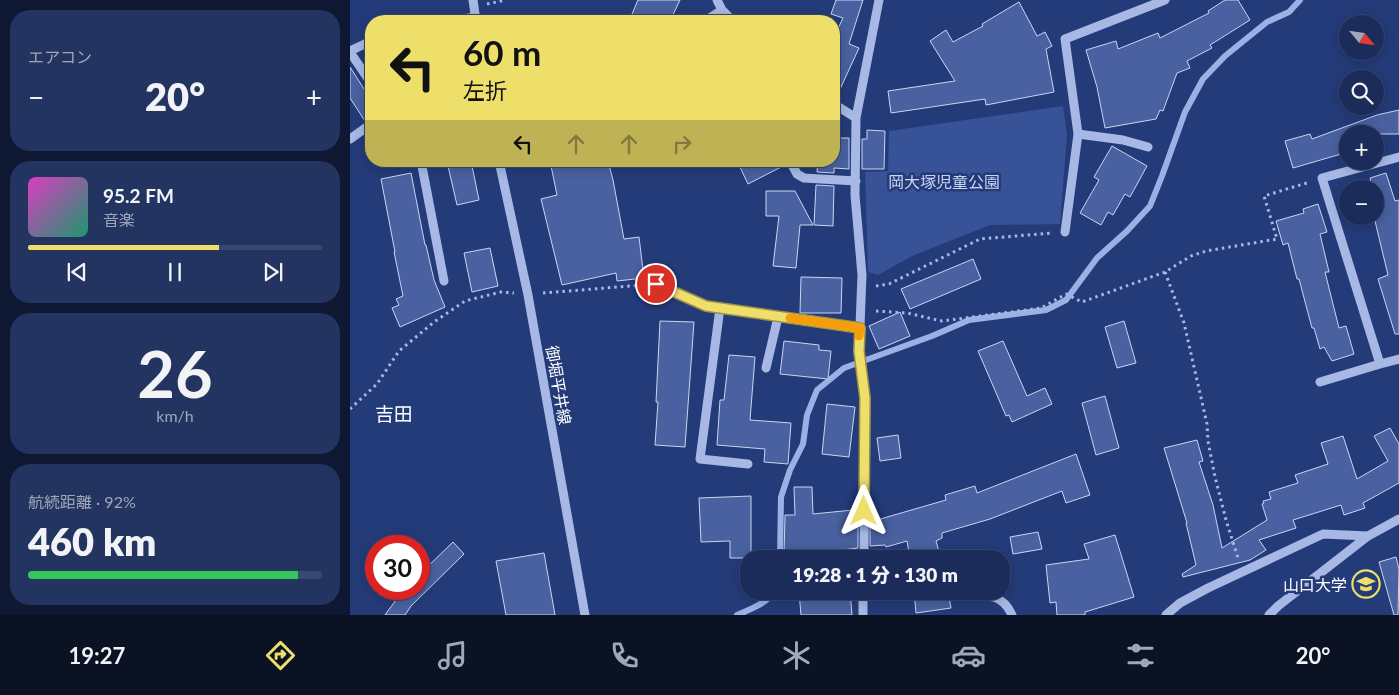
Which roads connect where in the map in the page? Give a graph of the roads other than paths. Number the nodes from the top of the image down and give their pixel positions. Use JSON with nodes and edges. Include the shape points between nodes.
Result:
{"nodes":[{"id":1,"x":474,"y":0,"type":"edge"},
{"id":2,"x":717,"y":0,"type":"edge"},
{"id":3,"x":879,"y":0,"type":"edge"},
{"id":4,"x":1165,"y":0,"type":"edge"},
{"id":5,"x":722,"y":10,"type":"junction"},
{"id":6,"x":476,"y":15,"type":"edge"},
{"id":7,"x":714,"y":15,"type":"edge"},
{"id":8,"x":727,"y":15,"type":"edge"},
{"id":9,"x":365,"y":44,"type":"edge"},
{"id":10,"x":350,"y":52,"type":"edge"},
{"id":11,"x":365,"y":74,"type":"edge"},
{"id":12,"x":840,"y":108,"type":"edge"},
{"id":13,"x":856,"y":118,"type":"junction"},
{"id":14,"x":365,"y":128,"type":"edge"},
{"id":15,"x":1078,"y":134,"type":"junction"},
{"id":16,"x":350,"y":139,"type":"edge"},
{"id":17,"x":1148,"y":148,"type":"dead end"},
{"id":18,"x":1399,"y":157,"type":"edge"},
{"id":19,"x":422,"y":167,"type":"edge"},
{"id":20,"x":500,"y":167,"type":"edge"},
{"id":21,"x":793,"y":167,"type":"edge"},
{"id":22,"x":856,"y":181,"type":"junction"},
{"id":23,"x":1066,"y":232,"type":"road end"},
{"id":24,"x":444,"y":281,"type":"dead end"},
{"id":25,"x":656,"y":284,"type":"road end"},
{"id":26,"x":720,"y":308,"type":"junction"},
{"id":27,"x":778,"y":316,"type":"junction"},
{"id":28,"x":860,"y":328,"type":"junction"},
{"id":29,"x":1399,"y":359,"type":"edge"},
{"id":30,"x":1380,"y":364,"type":"junction"},
{"id":31,"x":766,"y":368,"type":"dead end"},
{"id":32,"x":1320,"y":382,"type":"dead end"},
{"id":33,"x":748,"y":464,"type":"dead end"},
{"id":34,"x":1399,"y":519,"type":"edge"},
{"id":35,"x":1368,"y":536,"type":"junction"},
{"id":36,"x":864,"y":550,"type":"edge"},
{"id":37,"x":863,"y":600,"type":"edge"},
{"id":38,"x":1000,"y":600,"type":"edge"},
{"id":39,"x":585,"y":615,"type":"edge"},
{"id":40,"x":863,"y":615,"type":"edge"},
{"id":41,"x":1012,"y":615,"type":"edge"},
{"id":42,"x":1166,"y":615,"type":"edge"},
{"id":43,"x":1269,"y":615,"type":"edge"}],
"edges":[{"from":1,"to":6,"type":"street"},
{"from":2,"to":5,"type":"street"},
{"from":3,"to":13,"type":"street"},
{"from":4,"to":15,"type":"street","via":[[1065,38]]},
{"from":5,"to":7,"type":"street"},
{"from":5,"to":8,"type":"street"},
{"from":9,"to":10,"type":"street"},
{"from":10,"to":11,"type":"street"},
{"from":12,"to":13,"type":"street"},
{"from":13,"to":22,"type":"street"},
{"from":14,"to":16,"type":"street"},
{"from":15,"to":17,"type":"street","via":[[1123,140]]},
{"from":15,"to":23,"type":"street"},
{"from":18,"to":30,"type":"street","via":[[1322,178]]},
{"from":19,"to":24,"type":"street"},
{"from":20,"to":39,"type":"street","name":"御堀平井線","via":[[528,295]]},
{"from":21,"to":22,"type":"street","via":[[804,178]]},
{"from":22,"to":28,"type":"street","via":[[862,275]]},
{"from":25,"to":26,"type":"street","via":[[706,306]]},
{"from":26,"to":27,"type":"street"},
{"from":26,"to":33,"type":"street","via":[[700,459]]},
{"from":27,"to":28,"type":"street"},
{"from":27,"to":31,"type":"street"},
{"from":28,"to":36,"type":"street","via":[[859,351],[865,398]]},
{"from":29,"to":30,"type":"street"},
{"from":30,"to":32,"type":"street"},
{"from":34,"to":35,"type":"street"},
{"from":35,"to":42,"type":"street","via":[[1323,534],[1242,571],[1180,603]]},
{"from":35,"to":43,"type":"street"},
{"from":37,"to":40,"type":"street"},
{"from":38,"to":41,"type":"street"}]}
